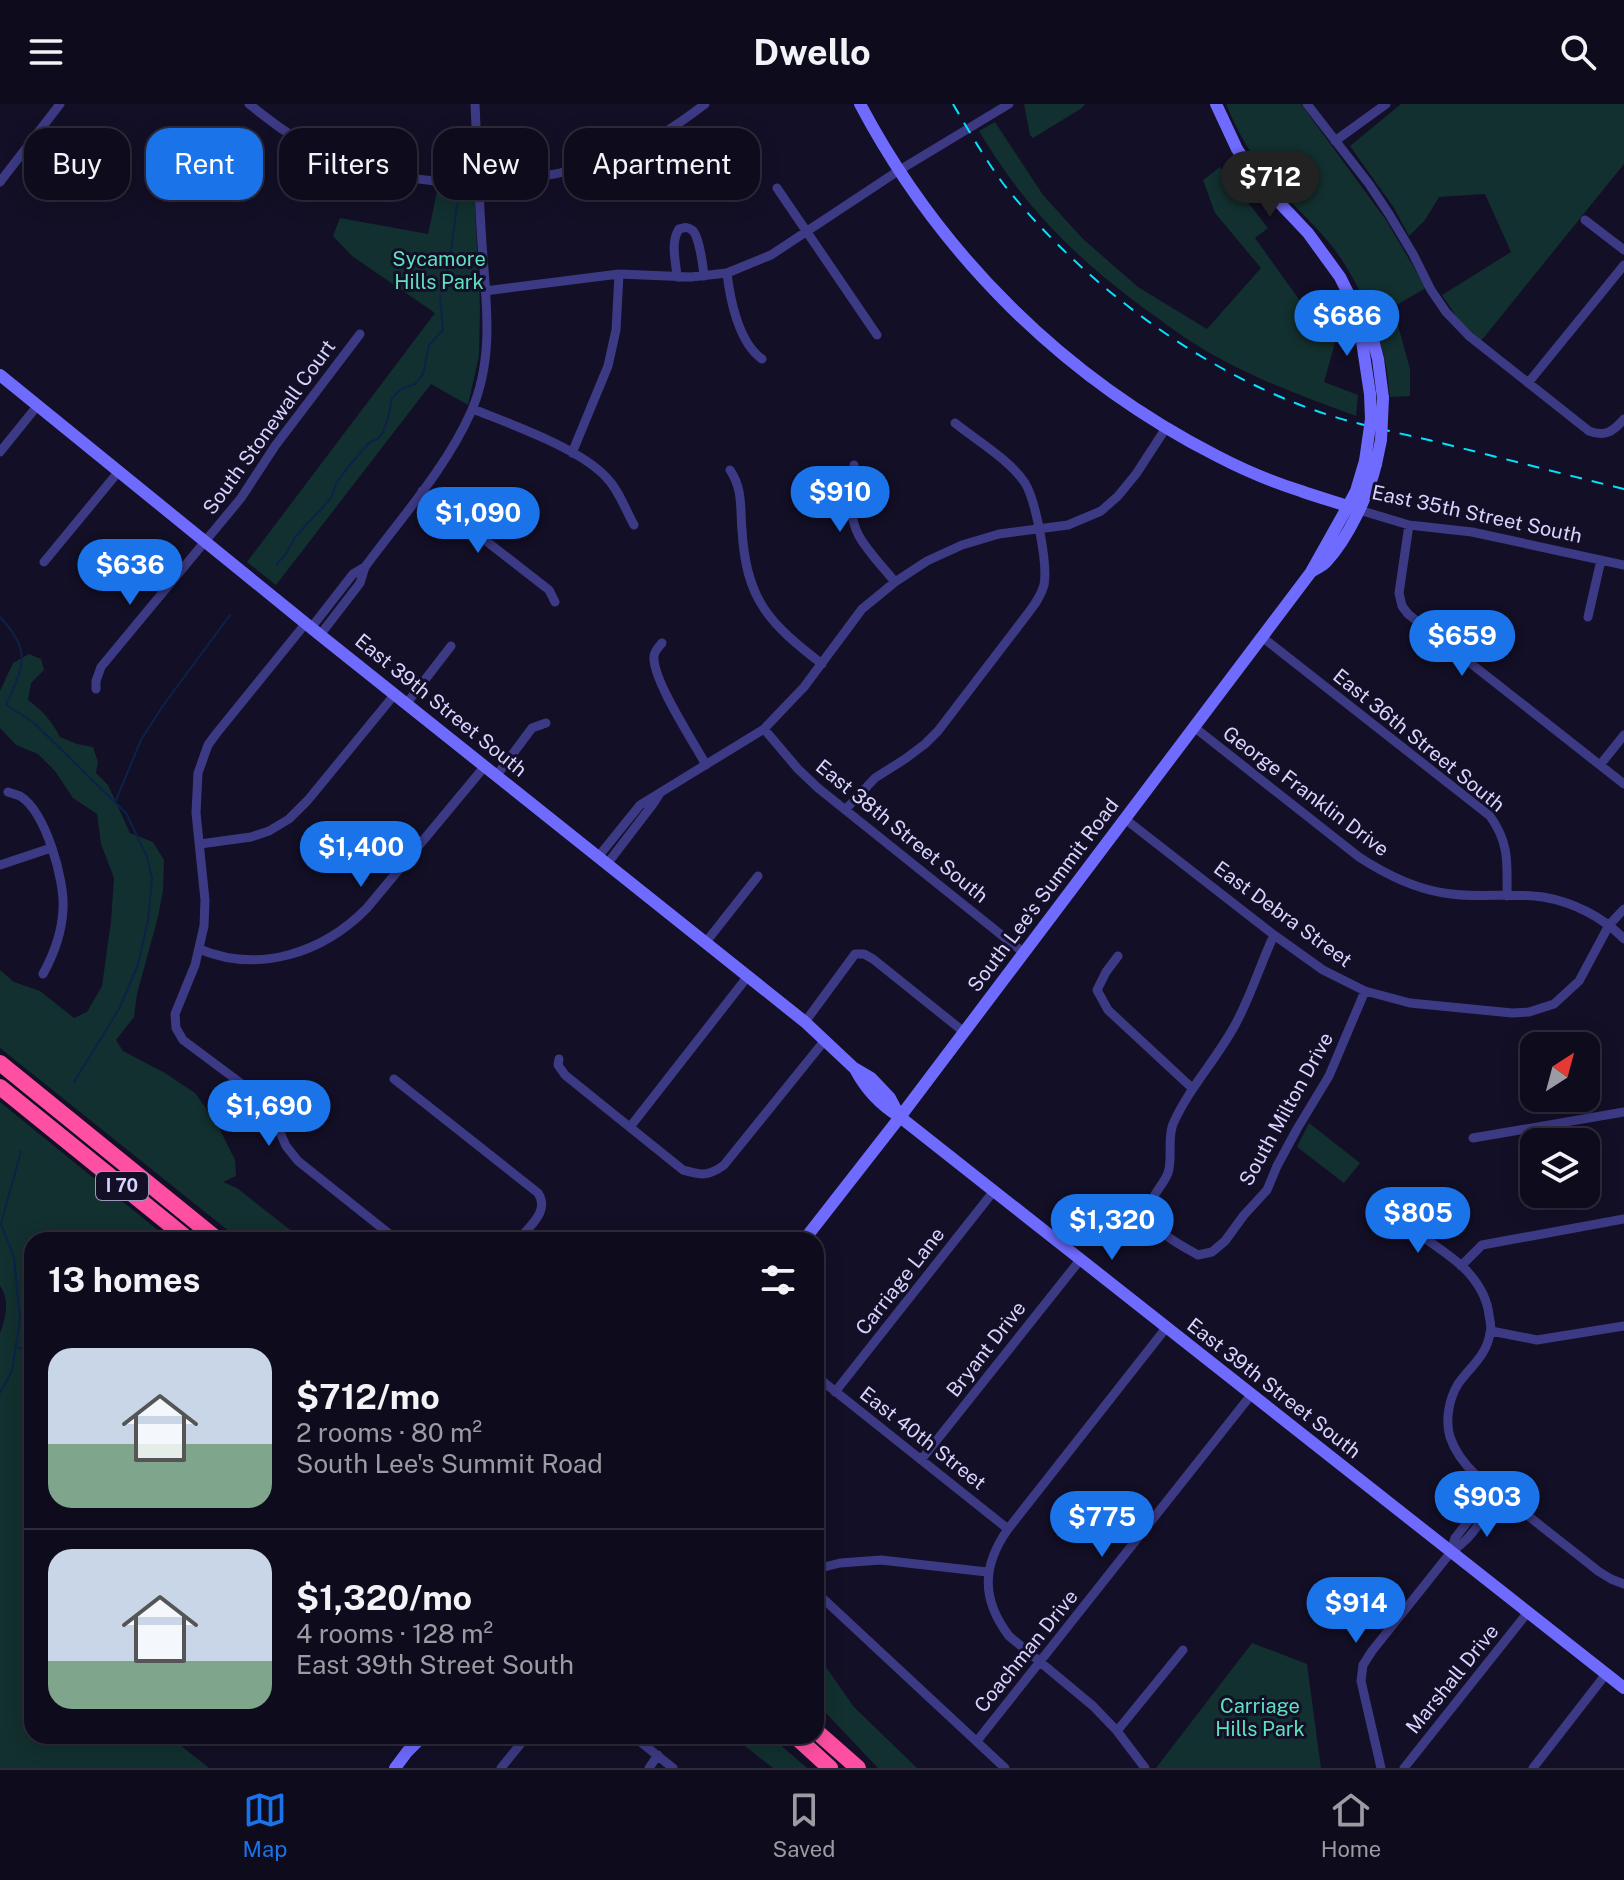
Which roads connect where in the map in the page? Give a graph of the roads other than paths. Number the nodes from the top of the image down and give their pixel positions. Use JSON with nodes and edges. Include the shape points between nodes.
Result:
{"nodes":[{"id":1,"x":60,"y":104,"type":"edge"},
{"id":2,"x":249,"y":104,"type":"edge"},
{"id":3,"x":475,"y":104,"type":"edge"},
{"id":4,"x":705,"y":104,"type":"edge"},
{"id":5,"x":860,"y":104,"type":"edge"},
{"id":6,"x":1009,"y":104,"type":"edge"},
{"id":7,"x":1216,"y":104,"type":"edge"},
{"id":8,"x":1307,"y":104,"type":"edge"},
{"id":9,"x":1386,"y":104,"type":"edge"},
{"id":10,"x":476,"y":128,"type":"edge"},
{"id":11,"x":1335,"y":141,"type":"junction"},
{"id":12,"x":898,"y":171,"type":"junction"},
{"id":13,"x":548,"y":175,"type":"edge"},
{"id":14,"x":433,"y":180,"type":"edge"},
{"id":15,"x":0,"y":182,"type":"edge"},
{"id":16,"x":777,"y":188,"type":"dead end"},
{"id":17,"x":480,"y":200,"type":"edge"},
{"id":18,"x":1585,"y":220,"type":"dead end"},
{"id":19,"x":808,"y":231,"type":"junction"},
{"id":20,"x":1624,"y":250,"type":"edge"},
{"id":21,"x":1624,"y":265,"type":"edge"},
{"id":22,"x":727,"y":273,"type":"junction"},
{"id":23,"x":619,"y":274,"type":"junction"},
{"id":24,"x":704,"y":276,"type":"junction"},
{"id":25,"x":677,"y":277,"type":"junction"},
{"id":26,"x":485,"y":291,"type":"junction"},
{"id":27,"x":360,"y":334,"type":"dead end"},
{"id":28,"x":877,"y":335,"type":"dead end"},
{"id":29,"x":762,"y":359,"type":"dead end"},
{"id":30,"x":0,"y":375,"type":"edge"},
{"id":31,"x":1528,"y":383,"type":"junction"},
{"id":32,"x":38,"y":405,"type":"junction"},
{"id":33,"x":473,"y":409,"type":"junction"},
{"id":34,"x":1624,"y":419,"type":"edge"},
{"id":35,"x":955,"y":423,"type":"dead end"},
{"id":36,"x":1166,"y":428,"type":"junction"},
{"id":37,"x":0,"y":452,"type":"edge"},
{"id":38,"x":572,"y":453,"type":"junction"},
{"id":39,"x":854,"y":465,"type":"dead end"},
{"id":40,"x":730,"y":470,"type":"dead end"},
{"id":41,"x":119,"y":471,"type":"junction"},
{"id":42,"x":422,"y":491,"type":"junction"},
{"id":43,"x":1354,"y":508,"type":"junction"},
{"id":44,"x":634,"y":525,"type":"dead end"},
{"id":45,"x":1409,"y":525,"type":"junction"},
{"id":46,"x":1038,"y":528,"type":"junction"},
{"id":47,"x":206,"y":542,"type":"junction"},
{"id":48,"x":1601,"y":560,"type":"junction"},
{"id":49,"x":44,"y":562,"type":"dead end"},
{"id":50,"x":1624,"y":565,"type":"edge"},
{"id":51,"x":895,"y":582,"type":"junction"},
{"id":52,"x":555,"y":602,"type":"dead end"},
{"id":53,"x":1588,"y":617,"type":"dead end"},
{"id":54,"x":312,"y":629,"type":"junction"},
{"id":55,"x":1262,"y":637,"type":"junction"},
{"id":56,"x":662,"y":643,"type":"dead end"},
{"id":57,"x":451,"y":646,"type":"dead end"},
{"id":58,"x":822,"y":664,"type":"junction"},
{"id":59,"x":96,"y":689,"type":"dead end"},
{"id":60,"x":395,"y":694,"type":"junction"},
{"id":61,"x":407,"y":703,"type":"junction"},
{"id":62,"x":546,"y":723,"type":"dead end"},
{"id":63,"x":1194,"y":727,"type":"junction"},
{"id":64,"x":764,"y":729,"type":"junction"},
{"id":65,"x":1624,"y":735,"type":"edge"},
{"id":66,"x":706,"y":765,"type":"junction"},
{"id":67,"x":1600,"y":765,"type":"junction"},
{"id":68,"x":485,"y":766,"type":"junction"},
{"id":69,"x":497,"y":775,"type":"junction"},
{"id":70,"x":1624,"y":784,"type":"edge"},
{"id":71,"x":8,"y":792,"type":"dead end"},
{"id":72,"x":845,"y":810,"type":"junction"},
{"id":73,"x":1125,"y":819,"type":"junction"},
{"id":74,"x":200,"y":844,"type":"junction"},
{"id":75,"x":51,"y":848,"type":"junction"},
{"id":76,"x":603,"y":860,"type":"junction"},
{"id":77,"x":0,"y":865,"type":"edge"},
{"id":78,"x":758,"y":876,"type":"dead end"},
{"id":79,"x":1507,"y":896,"type":"junction"},
{"id":80,"x":1624,"y":909,"type":"edge"},
{"id":81,"x":1609,"y":925,"type":"junction"},
{"id":82,"x":1274,"y":935,"type":"junction"},
{"id":83,"x":1624,"y":939,"type":"edge"},
{"id":84,"x":706,"y":942,"type":"junction"},
{"id":85,"x":199,"y":949,"type":"junction"},
{"id":86,"x":1024,"y":953,"type":"junction"},
{"id":87,"x":1118,"y":956,"type":"dead end"},
{"id":88,"x":43,"y":974,"type":"dead end"},
{"id":89,"x":748,"y":976,"type":"junction"},
{"id":90,"x":1365,"y":991,"type":"junction"},
{"id":91,"x":805,"y":1022,"type":"junction"},
{"id":92,"x":964,"y":1032,"type":"junction"},
{"id":93,"x":825,"y":1040,"type":"junction"},
{"id":94,"x":559,"y":1059,"type":"dead end"},
{"id":95,"x":0,"y":1063,"type":"edge"},
{"id":96,"x":394,"y":1079,"type":"dead end"},
{"id":97,"x":0,"y":1087,"type":"edge"},
{"id":98,"x":1192,"y":1088,"type":"junction"},
{"id":99,"x":1624,"y":1112,"type":"edge"},
{"id":100,"x":900,"y":1117,"type":"junction"},
{"id":101,"x":630,"y":1127,"type":"junction"},
{"id":102,"x":1473,"y":1138,"type":"dead end"},
{"id":103,"x":993,"y":1192,"type":"junction"},
{"id":104,"x":1395,"y":1218,"type":"dead end"},
{"id":105,"x":1624,"y":1219,"type":"edge"},
{"id":106,"x":179,"y":1232,"type":"edge"},
{"id":107,"x":208,"y":1232,"type":"edge"},
{"id":108,"x":387,"y":1232,"type":"edge"},
{"id":109,"x":525,"y":1232,"type":"edge"},
{"id":110,"x":810,"y":1232,"type":"edge"},
{"id":111,"x":1080,"y":1260,"type":"junction"},
{"id":112,"x":1461,"y":1266,"type":"junction"},
{"id":113,"x":1624,"y":1326,"type":"edge"},
{"id":114,"x":1166,"y":1328,"type":"junction"},
{"id":115,"x":1491,"y":1331,"type":"junction"},
{"id":116,"x":824,"y":1383,"type":"edge"},
{"id":117,"x":835,"y":1392,"type":"junction"},
{"id":118,"x":1251,"y":1395,"type":"junction"},
{"id":119,"x":921,"y":1460,"type":"junction"},
{"id":120,"x":1497,"y":1492,"type":"junction"},
{"id":121,"x":1008,"y":1529,"type":"junction"},
{"id":122,"x":1451,"y":1552,"type":"junction"},
{"id":123,"x":824,"y":1567,"type":"edge"},
{"id":124,"x":987,"y":1572,"type":"junction"},
{"id":125,"x":1624,"y":1584,"type":"edge"},
{"id":126,"x":824,"y":1599,"type":"edge"},
{"id":127,"x":1528,"y":1612,"type":"junction"},
{"id":128,"x":1183,"y":1650,"type":"dead end"},
{"id":129,"x":1040,"y":1663,"type":"junction"},
{"id":130,"x":1606,"y":1674,"type":"junction"},
{"id":131,"x":1624,"y":1688,"type":"edge"},
{"id":132,"x":824,"y":1730,"type":"edge"},
{"id":133,"x":1117,"y":1731,"type":"junction"},
{"id":134,"x":824,"y":1738,"type":"edge"},
{"id":135,"x":977,"y":1741,"type":"junction"},
{"id":136,"x":412,"y":1744,"type":"edge"},
{"id":137,"x":415,"y":1744,"type":"edge"},
{"id":138,"x":520,"y":1744,"type":"edge"},
{"id":139,"x":644,"y":1744,"type":"edge"},
{"id":140,"x":795,"y":1744,"type":"edge"},
{"id":141,"x":804,"y":1744,"type":"edge"},
{"id":142,"x":834,"y":1746,"type":"junction"},
{"id":143,"x":407,"y":1752,"type":"junction"},
{"id":144,"x":658,"y":1755,"type":"junction"},
{"id":145,"x":817,"y":1756,"type":"junction"},
{"id":146,"x":395,"y":1768,"type":"edge"},
{"id":147,"x":501,"y":1768,"type":"edge"},
{"id":148,"x":649,"y":1768,"type":"edge"},
{"id":149,"x":673,"y":1768,"type":"edge"},
{"id":150,"x":830,"y":1768,"type":"edge"},
{"id":151,"x":858,"y":1768,"type":"edge"},
{"id":152,"x":1005,"y":1768,"type":"edge"},
{"id":153,"x":1145,"y":1768,"type":"edge"},
{"id":154,"x":1381,"y":1768,"type":"edge"},
{"id":155,"x":1404,"y":1768,"type":"edge"},
{"id":156,"x":1533,"y":1768,"type":"edge"}],
"edges":[{"from":1,"to":15,"type":"street"},
{"from":2,"to":14,"type":"street","via":[[321,152],[382,174]]},
{"from":3,"to":10,"type":"street"},
{"from":4,"to":13,"type":"street","via":[[633,149]]},
{"from":5,"to":12,"type":"main road","name":"East 35th Street South"},
{"from":6,"to":12,"type":"street"},
{"from":7,"to":43,"type":"main road","name":"South Lee's Summit Road","bridge":true,"via":[[1258,180],[1324,252],[1371,332],[1380,368],[1381,440],[1370,463],[1371,483]]},
{"from":8,"to":11,"type":"street"},
{"from":9,"to":11,"type":"street"},
{"from":11,"to":31,"type":"street","via":[[1389,214],[1446,312]]},
{"from":12,"to":19,"type":"street"},
{"from":12,"to":36,"type":"main road","name":"East 35th Street South","via":[[952,245],[1020,318],[1085,373]]},
{"from":16,"to":19,"type":"street"},
{"from":17,"to":26,"type":"street"},
{"from":18,"to":20,"type":"street"},
{"from":19,"to":22,"type":"street","via":[[771,255]]},
{"from":19,"to":28,"type":"street"},
{"from":21,"to":31,"type":"street"},
{"from":22,"to":24,"type":"street"},
{"from":22,"to":29,"type":"street","via":[[748,346]]},
{"from":23,"to":25,"type":"street"},
{"from":23,"to":26,"type":"street"},
{"from":23,"to":38,"type":"street","via":[[608,366]]},
{"from":24,"to":25,"type":"street"},
{"from":24,"to":25,"type":"street","via":[[697,236],[686,228],[675,236]]},
{"from":26,"to":33,"type":"street","via":[[487,349]]},
{"from":27,"to":47,"type":"street","name":"South Stonewall Court"},
{"from":30,"to":32,"type":"main road","name":"East 39th Street South"},
{"from":31,"to":34,"type":"street","via":[[1589,431],[1608,434]]},
{"from":32,"to":37,"type":"street"},
{"from":32,"to":41,"type":"main road","name":"East 39th Street South"},
{"from":33,"to":38,"type":"street"},
{"from":33,"to":42,"type":"street"},
{"from":35,"to":46,"type":"street","via":[[1025,483]]},
{"from":36,"to":43,"type":"main road","name":"East 35th Street South","via":[[1269,480]]},
{"from":36,"to":46,"type":"street","via":[[1110,505],[1068,525]]},
{"from":38,"to":44,"type":"street","via":[[612,484]]},
{"from":39,"to":51,"type":"street","via":[[854,524]]},
{"from":40,"to":58,"type":"street","via":[[739,482],[743,557],[756,596],[784,633]]},
{"from":41,"to":47,"type":"main road","name":"East 39th Street South"},
{"from":41,"to":49,"type":"street"},
{"from":42,"to":52,"type":"street","via":[[549,590]]},
{"from":42,"to":54,"type":"street","via":[[365,567],[360,583]]},
{"from":43,"to":45,"type":"street","name":"East 35th Street South"},
{"from":43,"to":55,"type":"main road","name":"South Lee's Summit Road","via":[[1328,560],[1311,572]]},
{"from":45,"to":48,"type":"street","name":"East 35th Street South","via":[[1472,532]]},
{"from":45,"to":67,"type":"street","via":[[1399,593],[1408,614]]},
{"from":46,"to":51,"type":"street","via":[[962,545]]},
{"from":46,"to":72,"type":"street","via":[[1045,567],[1039,599],[938,731],[875,778]]},
{"from":47,"to":54,"type":"main road","name":"East 39th Street South"},
{"from":47,"to":59,"type":"street","name":"South Stonewall Court","via":[[101,667]]},
{"from":48,"to":50,"type":"street","name":"East 35th Street South"},
{"from":48,"to":53,"type":"street"},
{"from":51,"to":58,"type":"street","via":[[862,609]]},
{"from":54,"to":60,"type":"main road","name":"East 39th Street South"},
{"from":54,"to":74,"type":"street","via":[[234,710],[208,745],[196,793]]},
{"from":55,"to":63,"type":"main road","name":"South Lee's Summit Road"},
{"from":55,"to":79,"type":"street","name":"East 36th Street South","via":[[1490,816],[1506,847]]},
{"from":56,"to":66,"type":"street","via":[[654,655],[662,686]]},
{"from":57,"to":61,"type":"street"},
{"from":58,"to":64,"type":"street"},
{"from":60,"to":61,"type":"main road","name":"East 39th Street South"},
{"from":60,"to":74,"type":"street","via":[[289,819],[251,837]]},
{"from":61,"to":68,"type":"main road","name":"East 39th Street South"},
{"from":62,"to":69,"type":"street","via":[[532,728]]},
{"from":63,"to":73,"type":"main road","name":"South Lee's Summit Road"},
{"from":63,"to":79,"type":"street","name":"George Franklin Drive","via":[[1384,873],[1441,893]]},
{"from":64,"to":66,"type":"street"},
{"from":64,"to":72,"type":"street","name":"East 38th Street South","via":[[798,769]]},
{"from":65,"to":67,"type":"street"},
{"from":66,"to":76,"type":"street","via":[[660,793]]},
{"from":67,"to":70,"type":"street"},
{"from":68,"to":69,"type":"main road","name":"East 39th Street South"},
{"from":68,"to":85,"type":"street","via":[[367,908],[336,935],[303,951],[265,959],[229,958]]},
{"from":69,"to":76,"type":"main road","name":"East 39th Street South"},
{"from":71,"to":75,"type":"street","via":[[19,795],[37,814]]},
{"from":72,"to":86,"type":"street","name":"East 38th Street South"},
{"from":73,"to":82,"type":"street","name":"East Debra Street"},
{"from":73,"to":86,"type":"main road","name":"South Lee's Summit Road"},
{"from":74,"to":85,"type":"street","via":[[205,900]]},
{"from":75,"to":77,"type":"street"},
{"from":75,"to":88,"type":"street","via":[[64,908]]},
{"from":76,"to":84,"type":"main road","name":"East 39th Street South"},
{"from":78,"to":84,"type":"street"},
{"from":79,"to":81,"type":"street","name":"George Franklin Drive","via":[[1559,900]]},
{"from":80,"to":81,"type":"street","name":"East Debra Street"},
{"from":81,"to":83,"type":"street","name":"George Franklin Drive"},
{"from":81,"to":90,"type":"street","name":"East Debra Street","via":[[1579,981],[1542,1010],[1512,1013],[1410,1003]]},
{"from":82,"to":90,"type":"street","name":"East Debra Street","via":[[1323,970]]},
{"from":82,"to":98,"type":"street","via":[[1233,1029]]},
{"from":84,"to":89,"type":"main road","name":"East 39th Street South"},
{"from":85,"to":108,"type":"street","via":[[175,1014],[183,1040],[258,1096],[298,1161]]},
{"from":86,"to":92,"type":"main road","name":"South Lee's Summit Road"},
{"from":87,"to":98,"type":"street","via":[[1097,990],[1108,1010]]},
{"from":89,"to":91,"type":"main road","name":"East 39th Street South"},
{"from":89,"to":101,"type":"street"},
{"from":90,"to":98,"type":"street","name":"South Milton Drive","via":[[1329,1076],[1267,1190],[1225,1241],[1198,1255],[1160,1230],[1150,1207],[1169,1170],[1171,1128]]},
{"from":91,"to":92,"type":"street","via":[[855,954],[864,954]]},
{"from":91,"to":93,"type":"main road","name":"East 39th Street South"},
{"from":92,"to":100,"type":"main road","name":"South Lee's Summit Road"},
{"from":93,"to":100,"type":"main road","name":"East 39th Street South","via":[[884,1107]]},
{"from":93,"to":101,"type":"street","via":[[713,1173],[683,1170]]},
{"from":94,"to":101,"type":"street","via":[[565,1075]]},
{"from":95,"to":107,"type":"highway","number":"I 70"},
{"from":96,"to":109,"type":"street","via":[[538,1193],[543,1210]]},
{"from":97,"to":106,"type":"highway","number":"I 70"},
{"from":99,"to":102,"type":"street"},
{"from":100,"to":103,"type":"main road","name":"East 39th Street South"},
{"from":100,"to":110,"type":"main road","name":"South Lee's Summit Road"},
{"from":103,"to":111,"type":"main road","name":"East 39th Street South"},
{"from":103,"to":117,"type":"street","name":"Carriage Lane"},
{"from":104,"to":112,"type":"street"},
{"from":105,"to":112,"type":"street","via":[[1482,1245]]},
{"from":111,"to":114,"type":"main road","name":"East 39th Street South"},
{"from":111,"to":119,"type":"street","name":"Bryant Drive"},
{"from":112,"to":115,"type":"street","via":[[1488,1306]]},
{"from":113,"to":115,"type":"street","via":[[1537,1340]]},
{"from":114,"to":118,"type":"main road","name":"East 39th Street South"},
{"from":114,"to":121,"type":"street"},
{"from":115,"to":120,"type":"street","via":[[1487,1346],[1458,1385],[1448,1422],[1457,1451]]},
{"from":116,"to":117,"type":"street","name":"East 40th Street"},
{"from":117,"to":119,"type":"street","name":"East 40th Street"},
{"from":118,"to":122,"type":"main road","name":"East 39th Street South"},
{"from":118,"to":129,"type":"street","name":"Coachman Drive"},
{"from":119,"to":121,"type":"street","name":"East 40th Street"},
{"from":120,"to":122,"type":"street","via":[[1455,1538]]},
{"from":120,"to":125,"type":"street","via":[[1598,1571]]},
{"from":121,"to":124,"type":"street"},
{"from":122,"to":127,"type":"main road","name":"East 39th Street South"},
{"from":122,"to":154,"type":"street","via":[[1363,1665],[1361,1681]]},
{"from":123,"to":124,"type":"street","via":[[881,1560]]},
{"from":124,"to":129,"type":"street","via":[[1000,1624]]},
{"from":126,"to":135,"type":"street"},
{"from":127,"to":130,"type":"main road","name":"East 39th Street South"},
{"from":127,"to":155,"type":"street","name":"Marshall Drive"},
{"from":128,"to":133,"type":"street"},
{"from":129,"to":133,"type":"street"},
{"from":129,"to":135,"type":"street","name":"Coachman Drive"},
{"from":130,"to":131,"type":"main road","name":"East 39th Street South"},
{"from":130,"to":156,"type":"street"},
{"from":132,"to":142,"type":"highway"},
{"from":133,"to":153,"type":"street"},
{"from":134,"to":142,"type":"highway"},
{"from":135,"to":152,"type":"street"},
{"from":136,"to":143,"type":"main road"},
{"from":137,"to":143,"type":"main road"},
{"from":138,"to":147,"type":"street"},
{"from":139,"to":144,"type":"street"},
{"from":140,"to":145,"type":"highway"},
{"from":141,"to":145,"type":"highway"},
{"from":142,"to":151,"type":"highway"},
{"from":143,"to":146,"type":"main road"},
{"from":144,"to":148,"type":"street"},
{"from":144,"to":149,"type":"street"},
{"from":145,"to":150,"type":"highway"}]}
